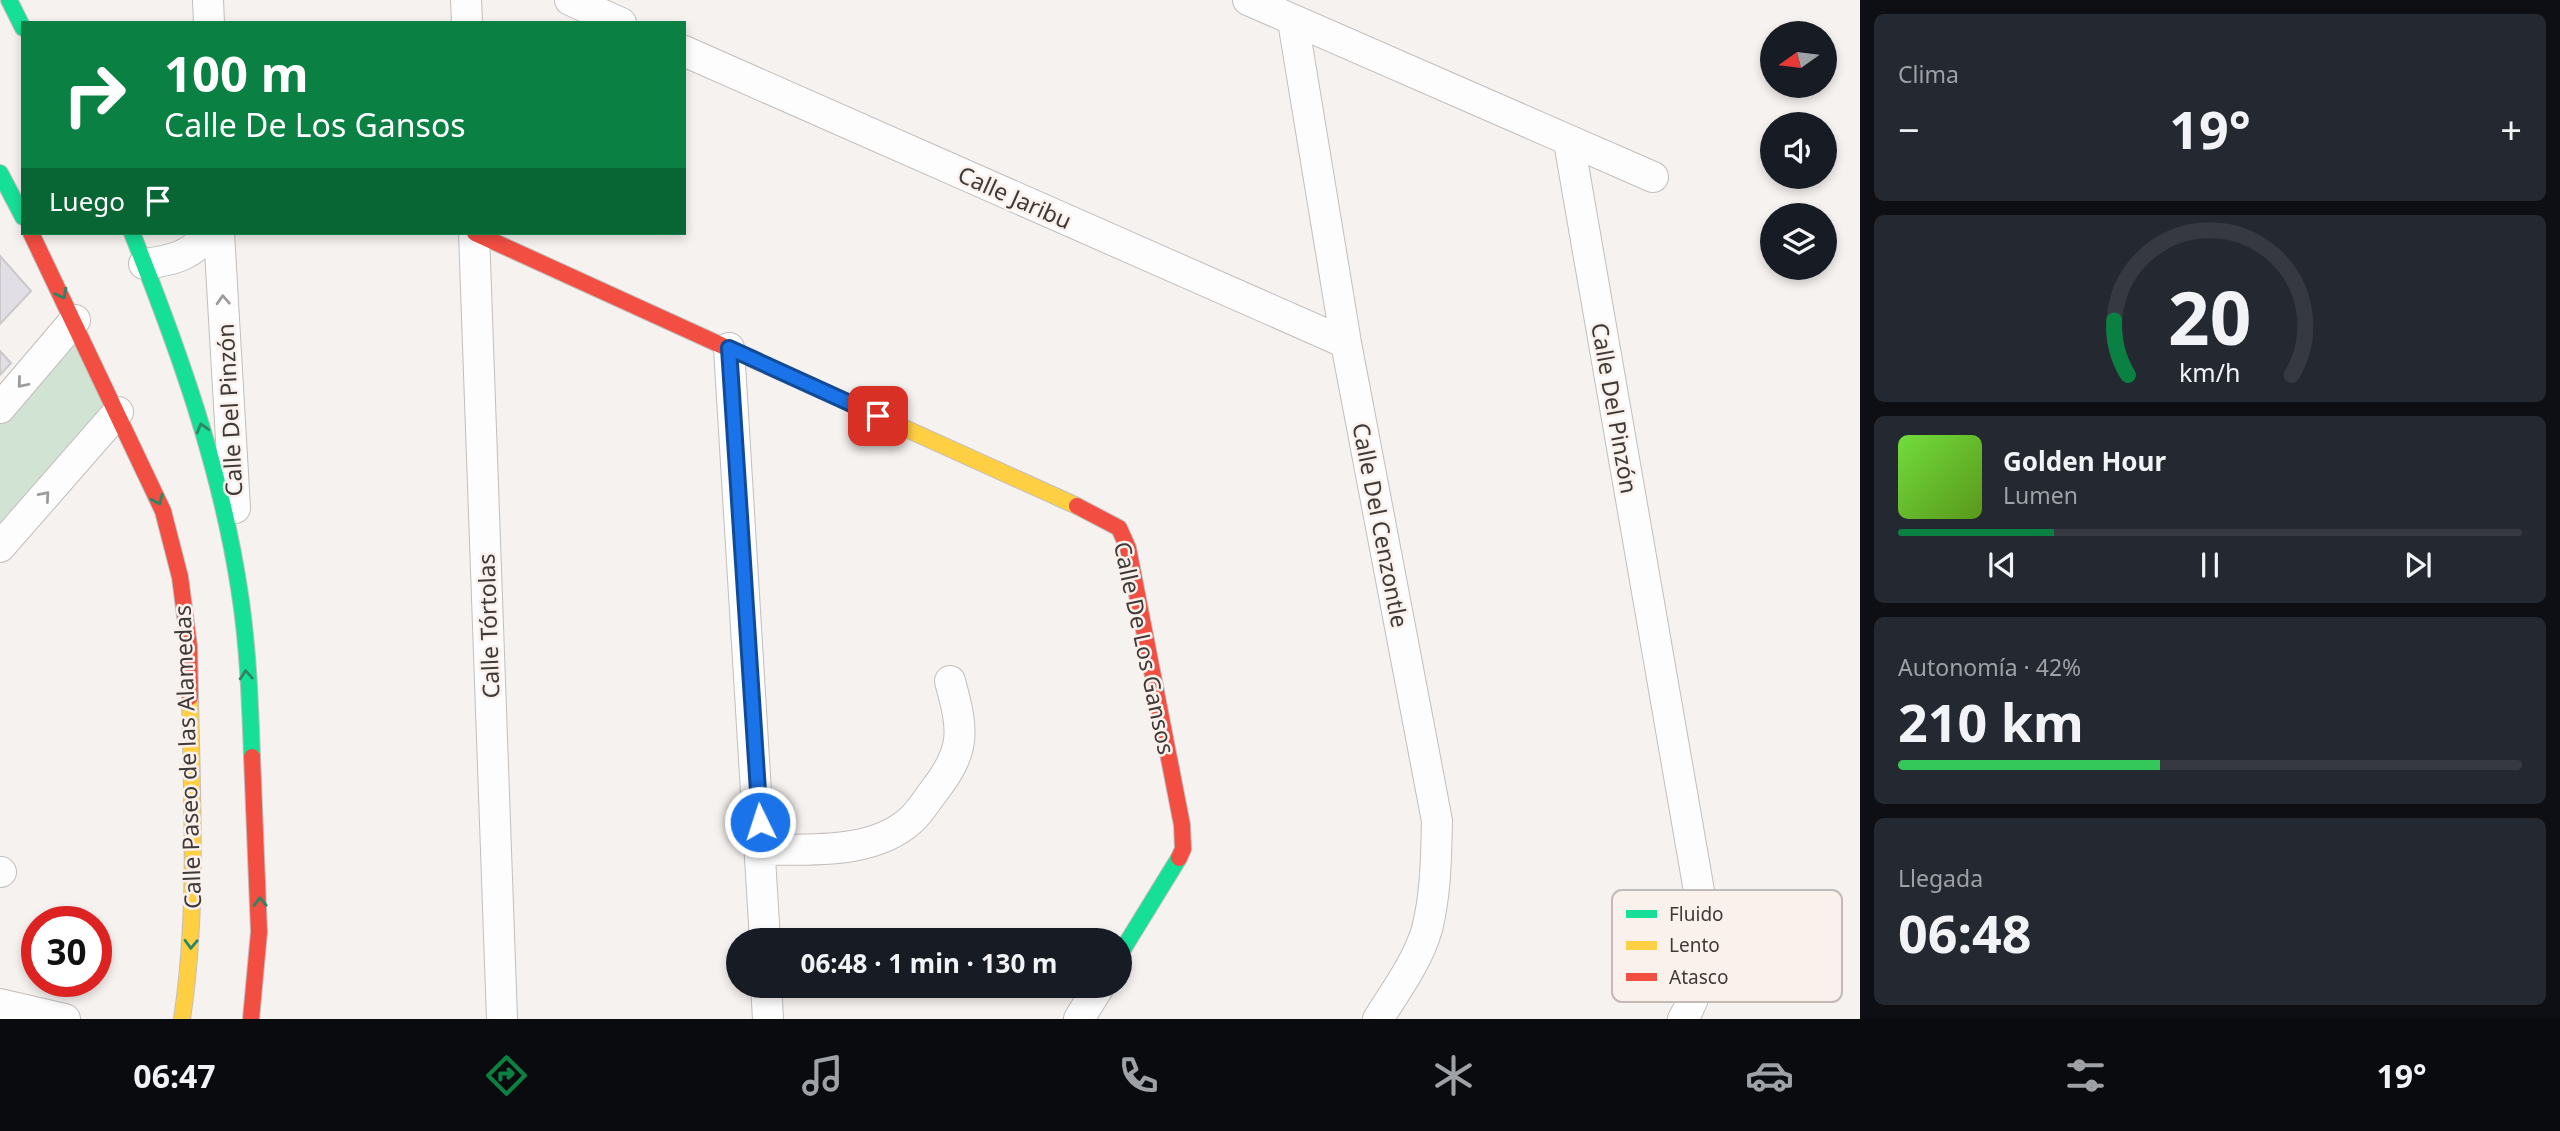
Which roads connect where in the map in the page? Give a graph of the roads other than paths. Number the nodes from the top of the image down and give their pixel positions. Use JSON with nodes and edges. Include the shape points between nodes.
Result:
{"nodes":[{"id":1,"x":9,"y":0,"type":"edge"},
{"id":2,"x":208,"y":0,"type":"edge"},
{"id":3,"x":467,"y":0,"type":"edge"},
{"id":4,"x":570,"y":0,"type":"edge"},
{"id":5,"x":1248,"y":0,"type":"edge"},
{"id":6,"x":209,"y":21,"type":"edge"},
{"id":7,"x":467,"y":21,"type":"edge"},
{"id":8,"x":617,"y":21,"type":"edge"},
{"id":9,"x":1293,"y":21,"type":"junction"},
{"id":10,"x":21,"y":24,"type":"edge"},
{"id":11,"x":686,"y":52,"type":"edge"},
{"id":12,"x":1569,"y":142,"type":"junction"},
{"id":13,"x":0,"y":173,"type":"edge"},
{"id":14,"x":1653,"y":177,"type":"dead end"},
{"id":15,"x":21,"y":213,"type":"edge"},
{"id":16,"x":32,"y":235,"type":"edge"},
{"id":17,"x":133,"y":235,"type":"edge"},
{"id":18,"x":206,"y":235,"type":"edge"},
{"id":19,"x":219,"y":235,"type":"edge"},
{"id":20,"x":475,"y":235,"type":"edge"},
{"id":21,"x":479,"y":235,"type":"edge"},
{"id":22,"x":144,"y":264,"type":"junction"},
{"id":23,"x":75,"y":320,"type":"junction"},
{"id":24,"x":1346,"y":343,"type":"junction"},
{"id":25,"x":729,"y":348,"type":"junction"},
{"id":26,"x":0,"y":408,"type":"edge"},
{"id":27,"x":118,"y":412,"type":"junction"},
{"id":28,"x":0,"y":547,"type":"edge"},
{"id":29,"x":240,"y":588,"type":"junction"},
{"id":30,"x":950,"y":681,"type":"dead end"},
{"id":31,"x":762,"y":850,"type":"junction"},
{"id":32,"x":1699,"y":890,"type":"edge"},
{"id":33,"x":765,"y":928,"type":"edge"},
{"id":34,"x":1132,"y":935,"type":"edge"},
{"id":35,"x":767,"y":998,"type":"edge"},
{"id":36,"x":1092,"y":998,"type":"edge"},
{"id":37,"x":1691,"y":1002,"type":"edge"},
{"id":38,"x":0,"y":1004,"type":"edge"},
{"id":39,"x":65,"y":1019,"type":"edge"},
{"id":40,"x":182,"y":1019,"type":"edge"},
{"id":41,"x":251,"y":1019,"type":"edge"},
{"id":42,"x":502,"y":1019,"type":"edge"},
{"id":43,"x":768,"y":1019,"type":"edge"},
{"id":44,"x":1079,"y":1019,"type":"edge"},
{"id":45,"x":1378,"y":1019,"type":"edge"},
{"id":46,"x":1683,"y":1019,"type":"edge"}],
"edges":[{"from":1,"to":10,"type":"street"},
{"from":2,"to":6,"type":"street"},
{"from":3,"to":7,"type":"street"},
{"from":4,"to":8,"type":"street"},
{"from":5,"to":9,"type":"street"},
{"from":9,"to":12,"type":"street"},
{"from":9,"to":24,"type":"street","name":"Calle Del Cenzontle"},
{"from":11,"to":24,"type":"street","name":"Calle Jaribu"},
{"from":12,"to":14,"type":"street"},
{"from":12,"to":32,"type":"street","name":"Calle Del Pinzón"},
{"from":13,"to":15,"type":"street"},
{"from":16,"to":23,"type":"street","name":"Calle Paseo de las Alamedas","one_way":true},
{"from":17,"to":22,"type":"street"},
{"from":18,"to":22,"type":"street","via":[[200,246],[182,256]]},
{"from":29,"to":19,"type":"street","name":"Calle Del Pinzón","one_way":true},
{"from":20,"to":42,"type":"street","name":"Calle Tórtolas"},
{"from":21,"to":25,"type":"street","name":"Calle De Los Gansos"},
{"from":29,"to":22,"type":"street","one_way":true,"via":[[200,421]]},
{"from":23,"to":26,"type":"street","one_way":true},
{"from":23,"to":27,"type":"street","name":"Calle Paseo de las Alamedas"},
{"from":24,"to":45,"type":"street","name":"Calle Del Cenzontle","via":[[1437,821],[1435,887],[1426,931]]},
{"from":25,"to":31,"type":"street"},
{"from":25,"to":34,"type":"street","name":"Calle De Los Gansos","via":[[1119,528],[1128,548],[1183,849]]},
{"from":28,"to":27,"type":"street","one_way":true},
{"from":27,"to":40,"type":"street","name":"Calle Paseo de las Alamedas","one_way":true,"via":[[163,511],[180,577],[189,646],[193,880],[190,965]]},
{"from":41,"to":29,"type":"street","one_way":true,"via":[[260,972],[261,906]]},
{"from":30,"to":31,"type":"street","via":[[961,738],[941,782],[911,820],[891,834],[841,847]]},
{"from":31,"to":33,"type":"street"},
{"from":35,"to":43,"type":"street"},
{"from":36,"to":44,"type":"street"},
{"from":37,"to":46,"type":"street","name":"Calle Del Pinzón"},
{"from":38,"to":39,"type":"street"}]}
